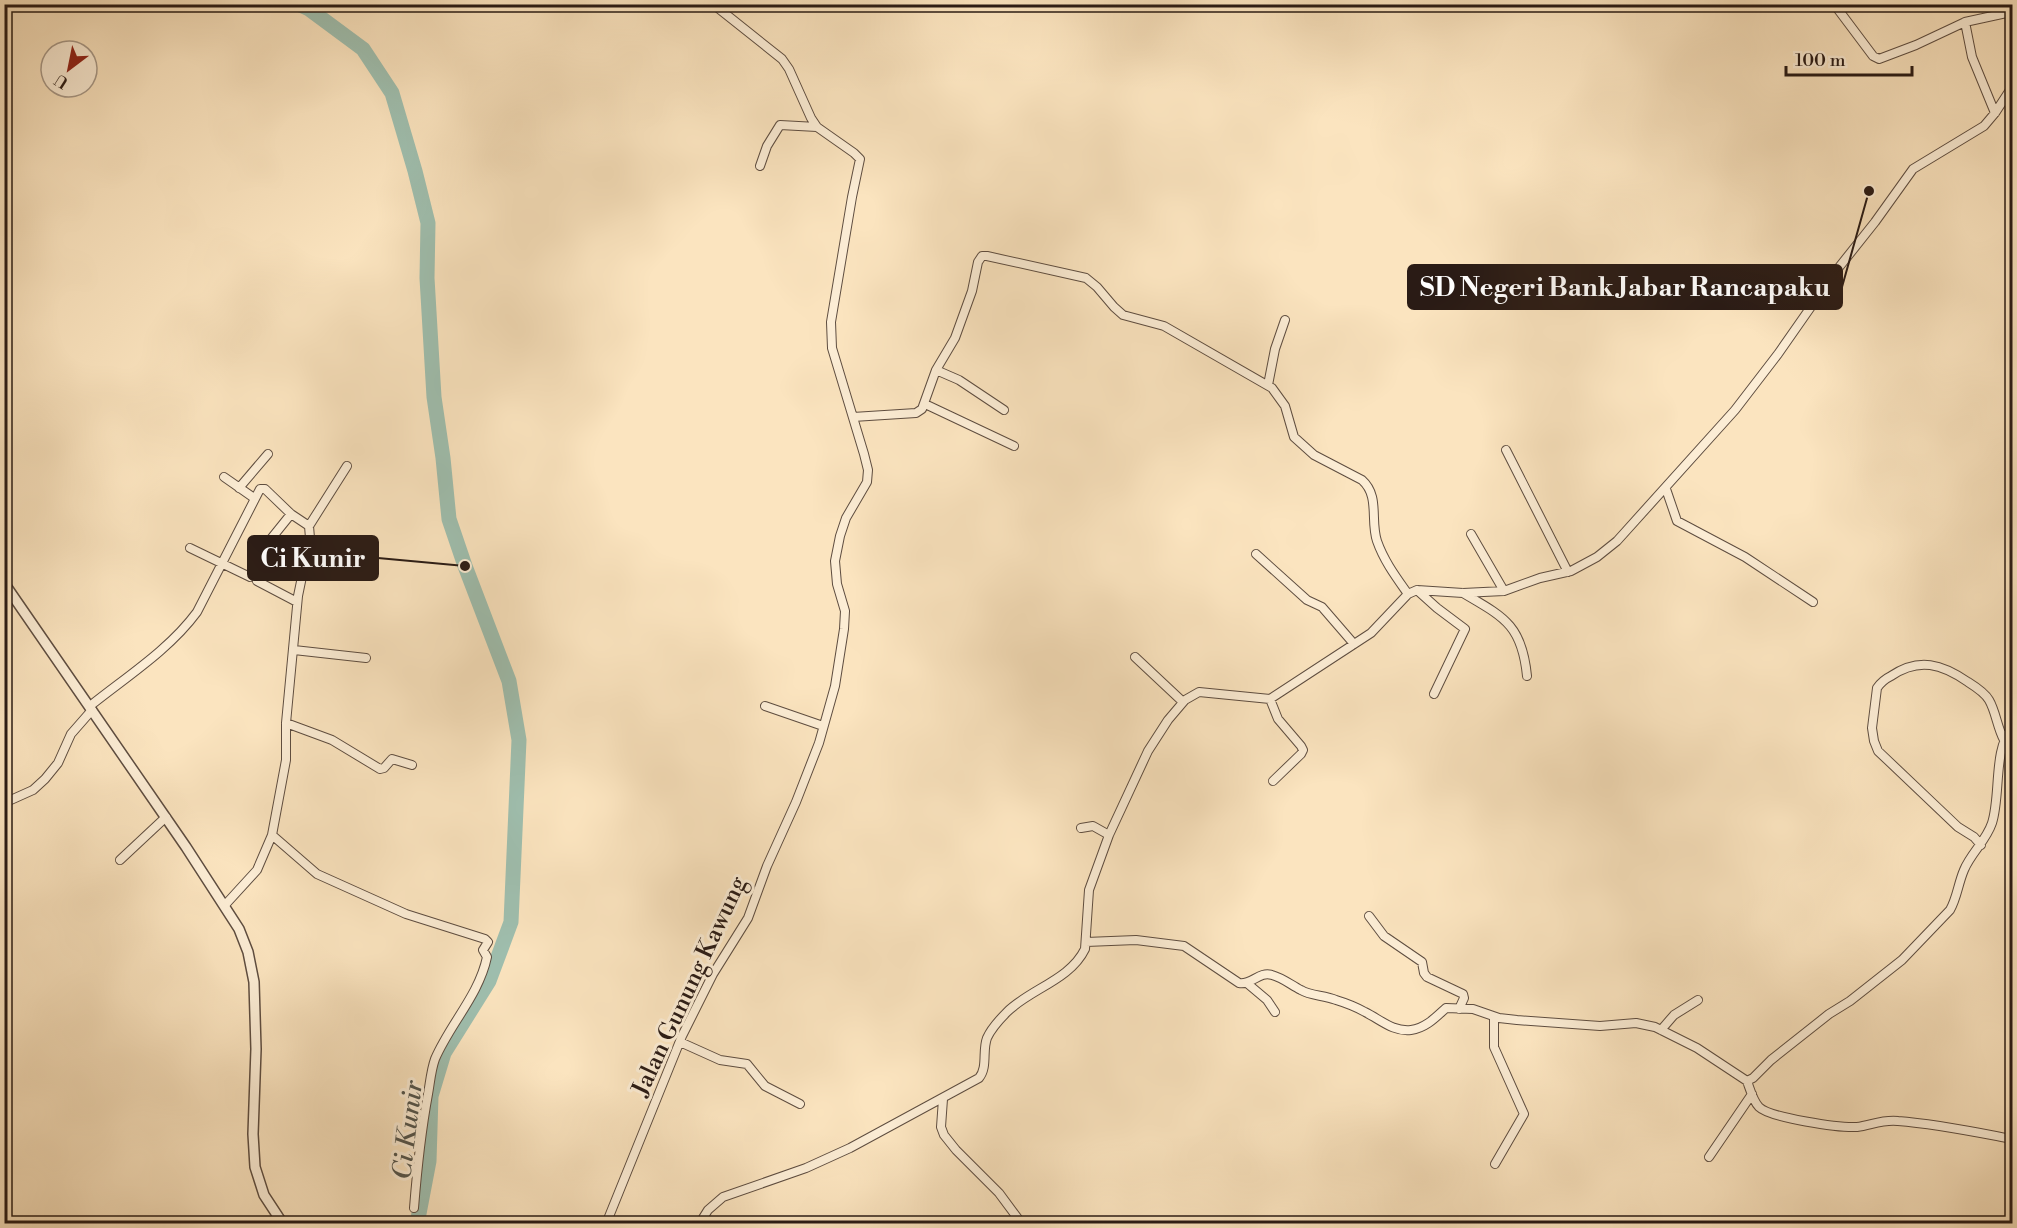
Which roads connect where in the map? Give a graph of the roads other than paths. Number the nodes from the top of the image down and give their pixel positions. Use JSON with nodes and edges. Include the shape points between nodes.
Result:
{"nodes":[{"id":1,"x":713,"y":4,"type":"edge"},
{"id":2,"x":1834,"y":4,"type":"edge"},
{"id":3,"x":2010,"y":11,"type":"edge"},
{"id":4,"x":1965,"y":22,"type":"junction"},
{"id":5,"x":2013,"y":87,"type":"edge"},
{"id":6,"x":1995,"y":113,"type":"junction"},
{"id":7,"x":817,"y":127,"type":"junction"},
{"id":8,"x":760,"y":166,"type":"dead end"},
{"id":9,"x":1285,"y":321,"type":"dead end"},
{"id":10,"x":936,"y":370,"type":"junction"},
{"id":11,"x":1268,"y":385,"type":"junction"},
{"id":12,"x":925,"y":404,"type":"junction"},
{"id":13,"x":1004,"y":410,"type":"dead end"},
{"id":14,"x":853,"y":417,"type":"junction"},
{"id":15,"x":1014,"y":446,"type":"dead end"},
{"id":16,"x":1506,"y":450,"type":"dead end"},
{"id":17,"x":268,"y":454,"type":"dead end"},
{"id":18,"x":347,"y":466,"type":"dead end"},
{"id":19,"x":224,"y":477,"type":"dead end"},
{"id":20,"x":239,"y":488,"type":"junction"},
{"id":21,"x":1666,"y":489,"type":"junction"},
{"id":22,"x":254,"y":498,"type":"junction"},
{"id":23,"x":291,"y":514,"type":"junction"},
{"id":24,"x":309,"y":526,"type":"junction"},
{"id":25,"x":1471,"y":534,"type":"dead end"},
{"id":26,"x":190,"y":548,"type":"dead end"},
{"id":27,"x":262,"y":550,"type":"dead end"},
{"id":28,"x":1256,"y":554,"type":"dead end"},
{"id":29,"x":222,"y":563,"type":"junction"},
{"id":30,"x":1568,"y":572,"type":"junction"},
{"id":31,"x":4,"y":583,"type":"edge"},
{"id":32,"x":1418,"y":590,"type":"junction"},
{"id":33,"x":1504,"y":591,"type":"junction"},
{"id":34,"x":1463,"y":592,"type":"junction"},
{"id":35,"x":1408,"y":594,"type":"junction"},
{"id":36,"x":297,"y":602,"type":"junction"},
{"id":37,"x":1813,"y":602,"type":"dead end"},
{"id":38,"x":1354,"y":644,"type":"junction"},
{"id":39,"x":294,"y":650,"type":"junction"},
{"id":40,"x":1135,"y":657,"type":"dead end"},
{"id":41,"x":366,"y":658,"type":"dead end"},
{"id":42,"x":1527,"y":676,"type":"dead end"},
{"id":43,"x":1434,"y":694,"type":"dead end"},
{"id":44,"x":1270,"y":699,"type":"junction"},
{"id":45,"x":1183,"y":702,"type":"junction"},
{"id":46,"x":765,"y":706,"type":"dead end"},
{"id":47,"x":91,"y":708,"type":"junction"},
{"id":48,"x":286,"y":723,"type":"junction"},
{"id":49,"x":824,"y":726,"type":"junction"},
{"id":50,"x":2013,"y":728,"type":"edge"},
{"id":51,"x":2004,"y":740,"type":"junction"},
{"id":52,"x":412,"y":765,"type":"dead end"},
{"id":53,"x":1273,"y":781,"type":"dead end"},
{"id":54,"x":4,"y":803,"type":"edge"},
{"id":55,"x":166,"y":817,"type":"junction"},
{"id":56,"x":1081,"y":828,"type":"dead end"},
{"id":57,"x":272,"y":835,"type":"junction"},
{"id":58,"x":1109,"y":835,"type":"junction"},
{"id":59,"x":1981,"y":845,"type":"junction"},
{"id":60,"x":120,"y":860,"type":"dead end"},
{"id":61,"x":225,"y":905,"type":"junction"},
{"id":62,"x":1369,"y":916,"type":"dead end"},
{"id":63,"x":1086,"y":942,"type":"junction"},
{"id":64,"x":1248,"y":984,"type":"junction"},
{"id":65,"x":1698,"y":1000,"type":"dead end"},
{"id":66,"x":1459,"y":1009,"type":"junction"},
{"id":67,"x":1275,"y":1012,"type":"dead end"},
{"id":68,"x":1494,"y":1017,"type":"junction"},
{"id":69,"x":1661,"y":1030,"type":"junction"},
{"id":70,"x":680,"y":1042,"type":"junction"},
{"id":71,"x":1747,"y":1081,"type":"junction"},
{"id":72,"x":1752,"y":1094,"type":"junction"},
{"id":73,"x":943,"y":1099,"type":"junction"},
{"id":74,"x":801,"y":1104,"type":"dead end"},
{"id":75,"x":2013,"y":1139,"type":"edge"},
{"id":76,"x":1709,"y":1157,"type":"dead end"},
{"id":77,"x":1495,"y":1164,"type":"dead end"},
{"id":78,"x":414,"y":1208,"type":"dead end"},
{"id":79,"x":283,"y":1224,"type":"edge"},
{"id":80,"x":606,"y":1224,"type":"edge"},
{"id":81,"x":703,"y":1224,"type":"edge"},
{"id":82,"x":1022,"y":1224,"type":"edge"}],
"edges":[{"from":1,"to":7,"type":"street","via":[[782,59]]},
{"from":2,"to":4,"type":"street","via":[[1879,59]]},
{"from":3,"to":4,"type":"street"},
{"from":4,"to":6,"type":"street","via":[[1972,57]]},
{"from":5,"to":6,"type":"street"},
{"from":6,"to":21,"type":"street","via":[[1971,136],[1913,169],[1735,410]]},
{"from":7,"to":8,"type":"street","via":[[780,125]]},
{"from":7,"to":14,"type":"street","name":"Jalan Gunung Kawung","via":[[860,159],[831,322],[832,348]]},
{"from":9,"to":11,"type":"street"},
{"from":10,"to":11,"type":"street","via":[[955,338],[978,262],[985,255],[1086,278],[1123,315],[1164,326]]},
{"from":10,"to":12,"type":"street"},
{"from":10,"to":13,"type":"street","via":[[959,380]]},
{"from":11,"to":35,"type":"street","via":[[1285,406],[1294,437],[1314,455],[1362,480],[1372,492],[1377,539]]},
{"from":12,"to":14,"type":"street","via":[[916,413]]},
{"from":12,"to":15,"type":"street"},
{"from":14,"to":49,"type":"street","name":"Jalan Gunung Kawung","via":[[868,470],[867,482],[846,518],[835,561],[845,610],[844,629]]},
{"from":16,"to":30,"type":"street"},
{"from":17,"to":20,"type":"street"},
{"from":18,"to":24,"type":"street"},
{"from":19,"to":20,"type":"street"},
{"from":20,"to":22,"type":"street"},
{"from":21,"to":30,"type":"street","via":[[1612,545]]},
{"from":21,"to":37,"type":"street","via":[[1677,521],[1745,557]]},
{"from":22,"to":23,"type":"street","via":[[260,489],[265,489]]},
{"from":22,"to":29,"type":"street"},
{"from":23,"to":24,"type":"street"},
{"from":23,"to":27,"type":"street"},
{"from":24,"to":36,"type":"street"},
{"from":25,"to":33,"type":"street"},
{"from":26,"to":29,"type":"street"},
{"from":28,"to":38,"type":"street","via":[[1307,600],[1322,607]]},
{"from":29,"to":36,"type":"street"},
{"from":29,"to":47,"type":"street","via":[[197,612],[182,631]]},
{"from":30,"to":33,"type":"street"},
{"from":31,"to":47,"type":"street"},
{"from":32,"to":34,"type":"street"},
{"from":32,"to":35,"type":"street"},
{"from":32,"to":43,"type":"street","via":[[1465,628]]},
{"from":33,"to":34,"type":"street"},
{"from":34,"to":42,"type":"street","via":[[1512,628],[1525,657]]},
{"from":35,"to":38,"type":"street"},
{"from":36,"to":39,"type":"street"},
{"from":38,"to":44,"type":"street"},
{"from":39,"to":41,"type":"street"},
{"from":39,"to":48,"type":"street"},
{"from":40,"to":45,"type":"street"},
{"from":44,"to":45,"type":"street","via":[[1199,692]]},
{"from":44,"to":53,"type":"street","via":[[1278,719],[1303,750]]},
{"from":45,"to":58,"type":"street","via":[[1149,751]]},
{"from":46,"to":49,"type":"street"},
{"from":47,"to":54,"type":"street","via":[[45,779],[33,790]]},
{"from":47,"to":55,"type":"street"},
{"from":48,"to":52,"type":"street","via":[[332,740],[380,769],[392,759]]},
{"from":48,"to":57,"type":"street","via":[[286,759]]},
{"from":49,"to":70,"type":"street","name":"Jalan Gunung Kawung","via":[[748,918],[713,974]]},
{"from":50,"to":51,"type":"street"},
{"from":51,"to":59,"type":"street","via":[[1993,820]]},
{"from":51,"to":59,"type":"street","via":[[1989,700],[1959,676],[1940,667],[1907,666],[1877,688],[1872,728],[1878,751]]},
{"from":55,"to":60,"type":"street"},
{"from":55,"to":61,"type":"street"},
{"from":56,"to":58,"type":"street","via":[[1094,826]]},
{"from":57,"to":61,"type":"street","via":[[257,870]]},
{"from":57,"to":78,"type":"street","via":[[317,874],[392,909],[488,942],[483,950],[487,961],[476,986],[435,1060],[424,1114]]},
{"from":58,"to":63,"type":"street","via":[[1089,890]]},
{"from":59,"to":71,"type":"street","via":[[1964,869],[1950,910],[1909,953]]},
{"from":61,"to":79,"type":"street","via":[[248,952],[254,982],[255,1167],[264,1195]]},
{"from":62,"to":66,"type":"street","via":[[1384,936],[1422,962],[1426,976],[1463,994]]},
{"from":63,"to":64,"type":"street","via":[[1136,940],[1184,946],[1236,982]]},
{"from":63,"to":73,"type":"street","via":[[1082,955],[1072,966],[1018,1002],[994,1028],[988,1037],[984,1070],[979,1078]]},
{"from":64,"to":66,"type":"street","via":[[1264,974],[1272,974],[1301,991],[1364,1011],[1397,1029],[1421,1027],[1446,1008]]},
{"from":64,"to":67,"type":"street"},
{"from":65,"to":69,"type":"street","via":[[1674,1014]]},
{"from":66,"to":68,"type":"street","via":[[1473,1009]]},
{"from":68,"to":69,"type":"street","via":[[1600,1026],[1636,1023]]},
{"from":68,"to":77,"type":"street","via":[[1494,1047],[1524,1114]]},
{"from":69,"to":71,"type":"street"},
{"from":70,"to":74,"type":"street","via":[[720,1060],[747,1064],[765,1086]]},
{"from":70,"to":80,"type":"street","name":"Jalan Gunung Kawung"},
{"from":71,"to":72,"type":"street"},
{"from":72,"to":75,"type":"street","via":[[1765,1111],[1820,1124],[1855,1127],[1896,1120]]},
{"from":72,"to":76,"type":"street"},
{"from":73,"to":81,"type":"street","via":[[850,1148],[723,1197],[708,1210]]},
{"from":73,"to":82,"type":"street","via":[[944,1135],[999,1193]]}]}
